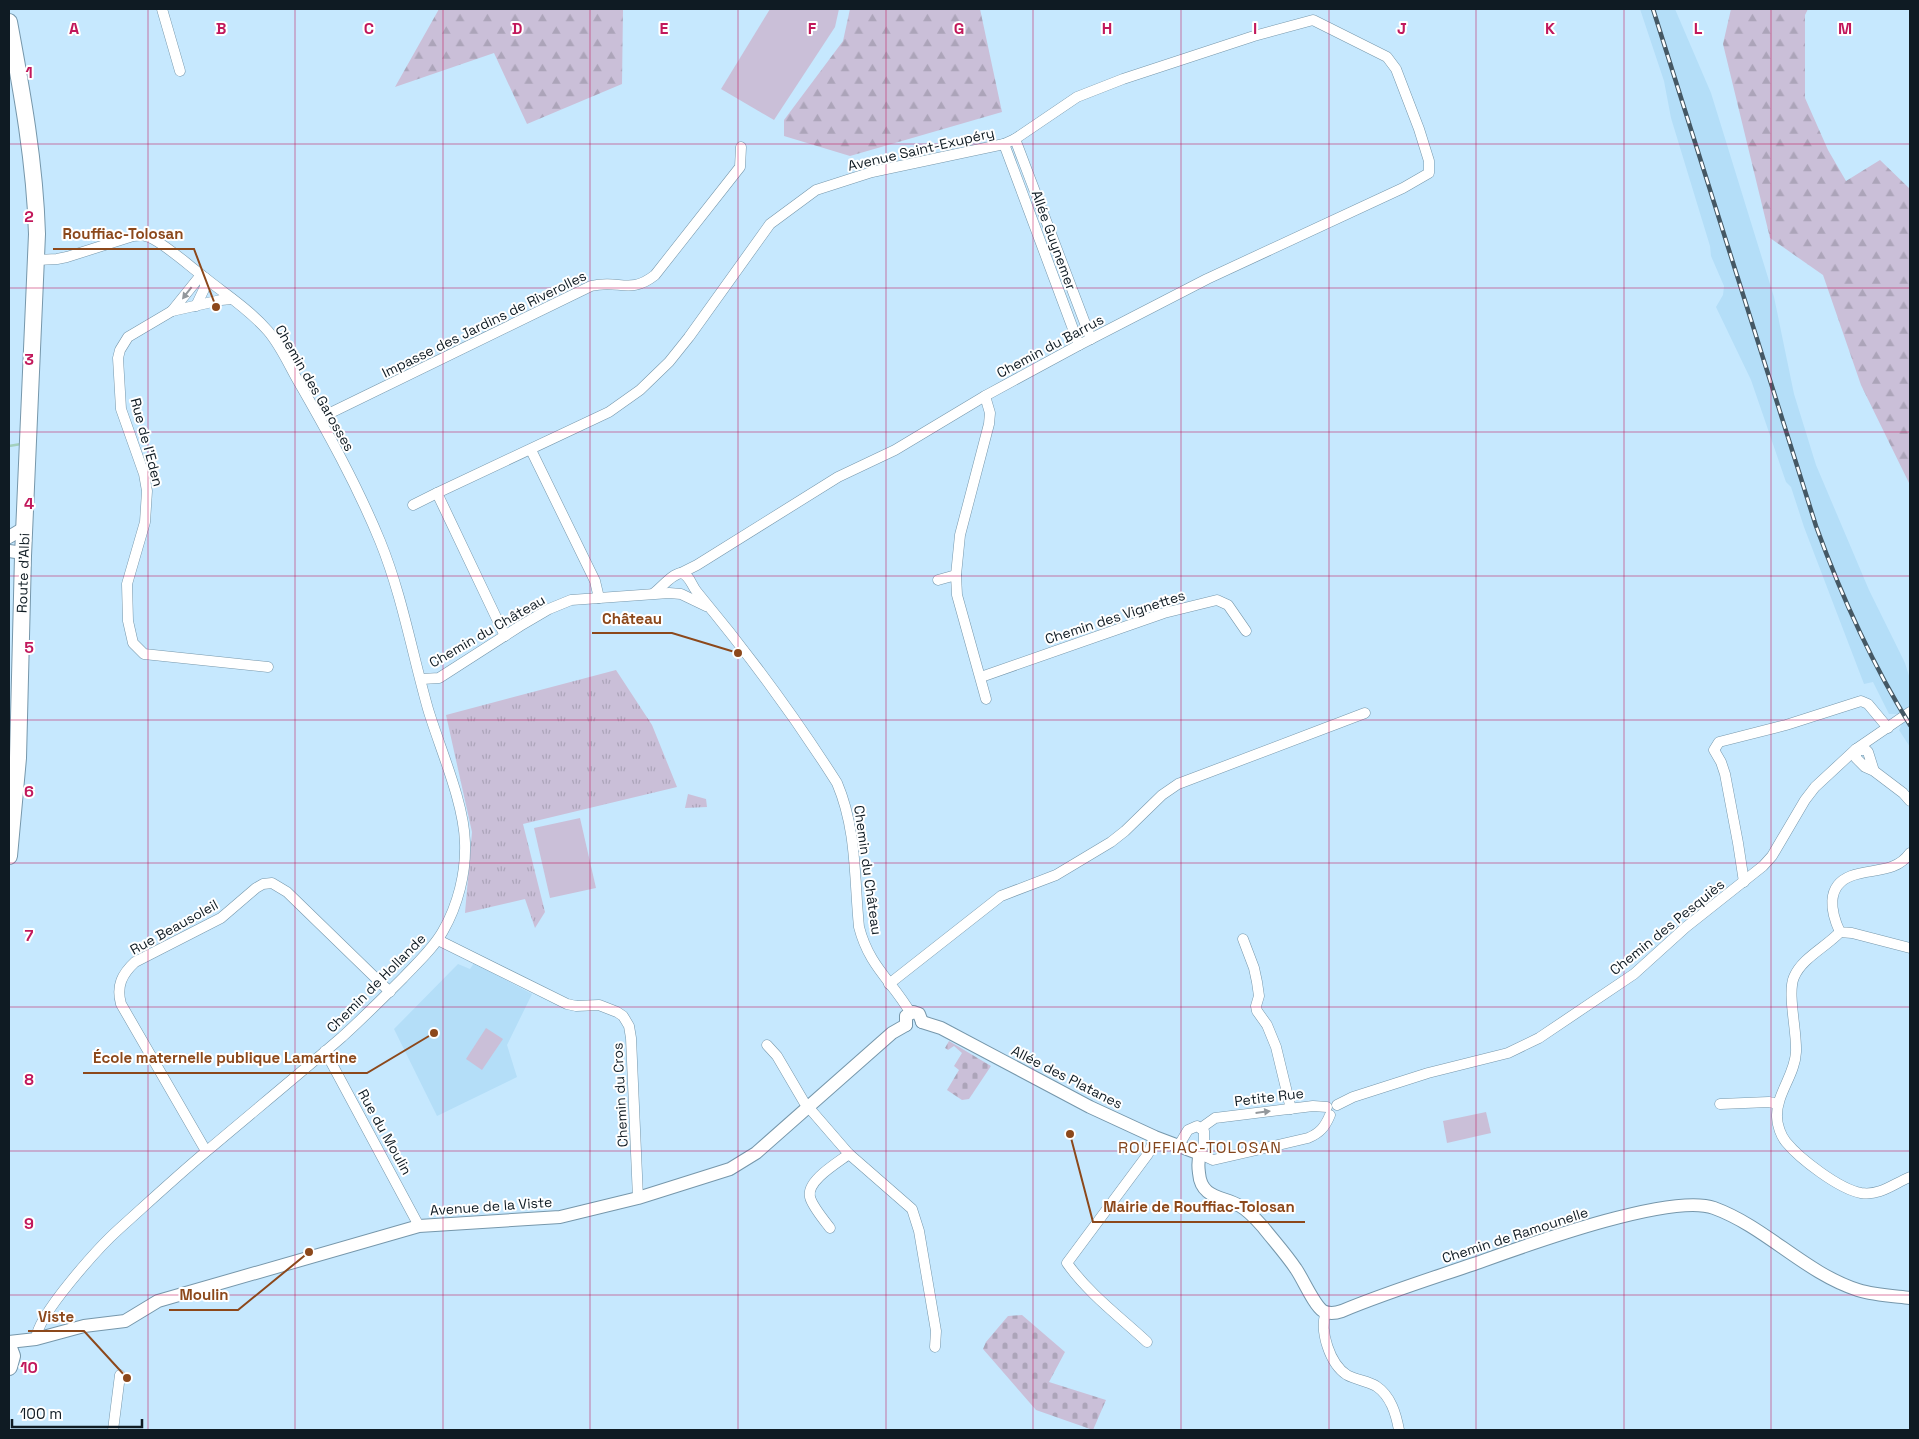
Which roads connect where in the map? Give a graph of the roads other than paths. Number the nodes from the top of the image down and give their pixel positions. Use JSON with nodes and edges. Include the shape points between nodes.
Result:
{"nodes":[{"id":1,"x":162,"y":9,"type":"edge"},
{"id":2,"x":9,"y":22,"type":"edge"},
{"id":3,"x":12,"y":60,"type":"edge"},
{"id":4,"x":180,"y":71,"type":"dead end"},
{"id":5,"x":1015,"y":139,"type":"junction"},
{"id":6,"x":1004,"y":144,"type":"junction"},
{"id":7,"x":741,"y":147,"type":"dead end"},
{"id":8,"x":1429,"y":172,"type":"joint"},
{"id":9,"x":37,"y":260,"type":"junction"},
{"id":10,"x":203,"y":276,"type":"junction"},
{"id":11,"x":232,"y":299,"type":"junction"},
{"id":12,"x":196,"y":306,"type":"junction"},
{"id":13,"x":172,"y":311,"type":"junction"},
{"id":14,"x":1091,"y":339,"type":"junction"},
{"id":15,"x":1079,"y":345,"type":"junction"},
{"id":16,"x":985,"y":396,"type":"junction"},
{"id":17,"x":320,"y":418,"type":"junction"},
{"id":18,"x":532,"y":450,"type":"junction"},
{"id":19,"x":437,"y":493,"type":"junction"},
{"id":20,"x":414,"y":506,"type":"dead end"},
{"id":21,"x":24,"y":528,"type":"junction"},
{"id":22,"x":9,"y":537,"type":"edge"},
{"id":23,"x":16,"y":552,"type":"edge"},
{"id":24,"x":697,"y":565,"type":"junction"},
{"id":25,"x":681,"y":573,"type":"junction"},
{"id":26,"x":956,"y":575,"type":"junction"},
{"id":27,"x":938,"y":580,"type":"dead end"},
{"id":28,"x":669,"y":581,"type":"junction"},
{"id":29,"x":690,"y":582,"type":"junction"},
{"id":30,"x":654,"y":593,"type":"junction"},
{"id":31,"x":678,"y":594,"type":"junction"},
{"id":32,"x":599,"y":598,"type":"junction"},
{"id":33,"x":711,"y":609,"type":"junction"},
{"id":34,"x":1246,"y":631,"type":"dead end"},
{"id":35,"x":505,"y":636,"type":"junction"},
{"id":36,"x":268,"y":667,"type":"dead end"},
{"id":37,"x":981,"y":677,"type":"junction"},
{"id":38,"x":422,"y":679,"type":"junction"},
{"id":39,"x":986,"y":699,"type":"dead end"},
{"id":40,"x":1910,"y":712,"type":"edge"},
{"id":41,"x":1364,"y":713,"type":"dead end"},
{"id":42,"x":1888,"y":728,"type":"junction"},
{"id":43,"x":1859,"y":752,"type":"junction"},
{"id":44,"x":1910,"y":801,"type":"edge"},
{"id":45,"x":1910,"y":853,"type":"edge"},
{"id":46,"x":9,"y":856,"type":"edge"},
{"id":47,"x":1744,"y":882,"type":"junction"},
{"id":48,"x":1840,"y":932,"type":"junction"},
{"id":49,"x":1243,"y":939,"type":"dead end"},
{"id":50,"x":438,"y":940,"type":"junction"},
{"id":51,"x":1910,"y":948,"type":"edge"},
{"id":52,"x":889,"y":984,"type":"junction"},
{"id":53,"x":390,"y":992,"type":"junction"},
{"id":54,"x":910,"y":1012,"type":"junction"},
{"id":55,"x":922,"y":1022,"type":"junction"},
{"id":56,"x":906,"y":1025,"type":"junction"},
{"id":57,"x":767,"y":1045,"type":"dead end"},
{"id":58,"x":325,"y":1051,"type":"junction"},
{"id":59,"x":1720,"y":1104,"type":"dead end"},
{"id":60,"x":1778,"y":1104,"type":"junction"},
{"id":61,"x":808,"y":1107,"type":"junction"},
{"id":62,"x":1291,"y":1109,"type":"junction"},
{"id":63,"x":1332,"y":1109,"type":"junction"},
{"id":64,"x":1202,"y":1128,"type":"junction"},
{"id":65,"x":1155,"y":1137,"type":"junction"},
{"id":66,"x":1179,"y":1145,"type":"junction"},
{"id":67,"x":206,"y":1151,"type":"junction"},
{"id":68,"x":849,"y":1154,"type":"junction"},
{"id":69,"x":1200,"y":1154,"type":"junction"},
{"id":70,"x":1910,"y":1177,"type":"edge"},
{"id":71,"x":638,"y":1198,"type":"junction"},
{"id":72,"x":419,"y":1226,"type":"junction"},
{"id":73,"x":830,"y":1228,"type":"dead end"},
{"id":74,"x":1910,"y":1298,"type":"edge"},
{"id":75,"x":1326,"y":1312,"type":"junction"},
{"id":76,"x":36,"y":1339,"type":"junction"},
{"id":77,"x":9,"y":1342,"type":"edge"},
{"id":78,"x":1147,"y":1342,"type":"dead end"},
{"id":79,"x":935,"y":1348,"type":"dead end"},
{"id":80,"x":10,"y":1359,"type":"edge"},
{"id":81,"x":120,"y":1375,"type":"dead end"},
{"id":82,"x":114,"y":1430,"type":"edge"},
{"id":83,"x":1398,"y":1430,"type":"edge"}],
"edges":[{"from":1,"to":4,"type":"street"},
{"from":2,"to":3,"type":"main road","name":"Route d'Albi"},
{"from":3,"to":9,"type":"main road","name":"Route d'Albi","via":[[35,184]]},
{"from":5,"to":6,"type":"street","name":"Avenue Saint-Exupéry"},
{"from":5,"to":8,"type":"street","name":"Avenue Saint-Exupéry","via":[[1077,97],[1254,36],[1314,20],[1387,57],[1396,69],[1419,129]]},
{"from":5,"to":14,"type":"street","name":"Allée Guynemer"},
{"from":6,"to":15,"type":"street","name":"Allée Guynemer"},
{"from":6,"to":18,"type":"street","name":"Avenue Saint-Exupéry","via":[[872,172],[816,190],[770,224],[689,337],[640,390],[609,412]]},
{"from":7,"to":17,"type":"street","name":"Impasse des Jardins de Riverolles","via":[[740,167],[645,284],[634,287],[605,283],[591,286]]},
{"from":8,"to":14,"type":"street","name":"Chemin du Barrus","via":[[1403,188],[1207,279]]},
{"from":9,"to":10,"type":"street","name":"Chemin des Garosses","via":[[57,260],[139,234],[166,247]]},
{"from":9,"to":21,"type":"main road","name":"Route d'Albi"},
{"from":10,"to":11,"type":"street","name":"Chemin des Garosses"},
{"from":10,"to":12,"type":"street","via":[[205,287]]},
{"from":10,"to":13,"type":"street","name":"Rue de l'Eden","one_way":true},
{"from":11,"to":12,"type":"street","name":"Rue de l'Eden"},
{"from":11,"to":17,"type":"street","name":"Chemin des Garosses","via":[[276,341]]},
{"from":12,"to":13,"type":"street","name":"Rue de l'Eden"},
{"from":13,"to":36,"type":"street","name":"Rue de l'Eden","via":[[128,337],[118,358],[121,409],[147,491],[145,522],[127,584],[128,621],[133,643],[144,654]]},
{"from":14,"to":15,"type":"street","name":"Chemin du Barrus"},
{"from":15,"to":16,"type":"street","name":"Chemin du Barrus"},
{"from":16,"to":24,"type":"street","name":"Chemin du Barrus","via":[[896,450],[838,477]]},
{"from":16,"to":26,"type":"street","via":[[990,413],[989,424],[960,535]]},
{"from":17,"to":38,"type":"street","name":"Chemin des Garosses","via":[[380,542]]},
{"from":18,"to":19,"type":"street","name":"Avenue Saint-Exupéry"},
{"from":18,"to":32,"type":"street","via":[[595,580]]},
{"from":19,"to":20,"type":"street","name":"Avenue Saint-Exupéry"},
{"from":19,"to":35,"type":"street"},
{"from":21,"to":22,"type":"street"},
{"from":21,"to":23,"type":"main road","name":"Route d'Albi"},
{"from":23,"to":46,"type":"main road","name":"Route d'Albi","via":[[18,758]]},
{"from":24,"to":25,"type":"street","name":"Chemin du Barrus"},
{"from":24,"to":29,"type":"street"},
{"from":25,"to":28,"type":"street"},
{"from":25,"to":29,"type":"street"},
{"from":26,"to":27,"type":"street"},
{"from":26,"to":37,"type":"street","via":[[957,595]]},
{"from":28,"to":30,"type":"street"},
{"from":28,"to":31,"type":"street","via":[[670,588]]},
{"from":29,"to":31,"type":"street","via":[[688,591]]},
{"from":29,"to":33,"type":"street","name":"Chemin du Château"},
{"from":30,"to":31,"type":"street","name":"Chemin du Château"},
{"from":30,"to":32,"type":"street","name":"Chemin du Château"},
{"from":31,"to":33,"type":"street","name":"Chemin du Château"},
{"from":32,"to":35,"type":"street","name":"Chemin du Château","via":[[571,600],[556,606]]},
{"from":33,"to":52,"type":"street","name":"Chemin du Château","via":[[837,783],[851,825],[862,938],[868,955]]},
{"from":34,"to":37,"type":"street","name":"Chemin des Vignettes","via":[[1228,605],[1217,600],[1164,613]]},
{"from":35,"to":38,"type":"street","name":"Chemin du Château","via":[[439,678]]},
{"from":37,"to":39,"type":"street"},
{"from":38,"to":50,"type":"street","name":"Chemin de Hollande","via":[[428,709],[461,812],[465,843],[459,893]]},
{"from":40,"to":42,"type":"street","name":"Chemin des Pesquiès"},
{"from":41,"to":52,"type":"street","via":[[1178,784],[1111,842],[1066,870],[1001,896]]},
{"from":42,"to":43,"type":"street","name":"Chemin des Pesquiès"},
{"from":42,"to":47,"type":"street","via":[[1868,704],[1861,701],[1719,742],[1714,750],[1725,774]]},
{"from":43,"to":44,"type":"street","via":[[1874,770]]},
{"from":43,"to":47,"type":"street","name":"Chemin des Pesquiès","via":[[1814,787],[1772,856]]},
{"from":45,"to":48,"type":"street","via":[[1892,868],[1850,876],[1838,886],[1832,901]]},
{"from":47,"to":63,"type":"street","name":"Chemin des Pesquiès","via":[[1686,927],[1634,974],[1531,1042],[1508,1054],[1428,1073],[1353,1097]]},
{"from":48,"to":51,"type":"street"},
{"from":48,"to":60,"type":"street","via":[[1830,944],[1800,966],[1791,982],[1796,1056]]},
{"from":49,"to":62,"type":"street","via":[[1256,975],[1257,1011],[1276,1047]]},
{"from":50,"to":53,"type":"street","name":"Chemin de Hollande"},
{"from":50,"to":71,"type":"street","name":"Chemin du Cros","via":[[567,1004],[599,1004],[623,1016],[631,1038]]},
{"from":52,"to":54,"type":"street","name":"Chemin du Château"},
{"from":53,"to":58,"type":"street","name":"Chemin de Hollande"},
{"from":53,"to":67,"type":"street","name":"Rue Beausoleil","via":[[286,892],[272,883],[256,888],[221,918],[135,962],[119,985],[121,1004]]},
{"from":54,"to":55,"type":"street","via":[[919,1014]]},
{"from":54,"to":56,"type":"street","via":[[906,1016]]},
{"from":55,"to":56,"type":"street","via":[[915,1029]]},
{"from":55,"to":65,"type":"street","name":"Allée des Platanes","via":[[941,1028],[1090,1107]]},
{"from":56,"to":61,"type":"street","name":"Avenue de la Viste","via":[[892,1033]]},
{"from":57,"to":61,"type":"street"},
{"from":58,"to":67,"type":"street","name":"Chemin de Hollande"},
{"from":58,"to":72,"type":"street","name":"Rue du Moulin"},
{"from":59,"to":60,"type":"street"},
{"from":60,"to":70,"type":"street","via":[[1778,1126],[1786,1142],[1840,1185],[1860,1193],[1871,1193],[1889,1189]]},
{"from":61,"to":68,"type":"street"},
{"from":61,"to":71,"type":"street","name":"Avenue de la Viste","via":[[756,1153],[730,1169]]},
{"from":62,"to":63,"type":"street","name":"Petite Rue","via":[[1313,1106]]},
{"from":64,"to":62,"type":"street","name":"Petite Rue","one_way":true,"via":[[1215,1118]]},
{"from":63,"to":69,"type":"street","via":[[1324,1128],[1308,1138],[1213,1160]]},
{"from":64,"to":66,"type":"street","via":[[1197,1126],[1188,1130]]},
{"from":64,"to":69,"type":"street","via":[[1205,1138]]},
{"from":65,"to":66,"type":"street","name":"Allée des Platanes"},
{"from":65,"to":78,"type":"street","via":[[1148,1154],[1067,1264]]},
{"from":66,"to":69,"type":"street","name":"Allée des Platanes"},
{"from":67,"to":76,"type":"street","name":"Chemin de Hollande","via":[[83,1265],[40,1324]]},
{"from":68,"to":73,"type":"street","via":[[813,1182],[810,1190],[810,1198]]},
{"from":68,"to":79,"type":"street","via":[[912,1210],[919,1231],[936,1330]]},
{"from":69,"to":75,"type":"street","via":[[1200,1183],[1204,1189],[1239,1205],[1256,1218]]},
{"from":71,"to":72,"type":"street","name":"Avenue de la Viste","via":[[560,1217]]},
{"from":72,"to":76,"type":"street","name":"Avenue de la Viste","via":[[158,1301],[125,1321],[84,1326]]},
{"from":74,"to":75,"type":"street","name":"Chemin de Ramounelle","via":[[1858,1290],[1820,1272],[1735,1216],[1712,1207],[1679,1205],[1535,1242],[1342,1311]]},
{"from":75,"to":83,"type":"street","via":[[1324,1336],[1335,1361],[1347,1375],[1376,1386],[1386,1396],[1395,1411]]},
{"from":76,"to":77,"type":"street","name":"Avenue de la Viste"},
{"from":76,"to":80,"type":"street","name":"Avenue de la Viste"},
{"from":81,"to":82,"type":"street"}]}
